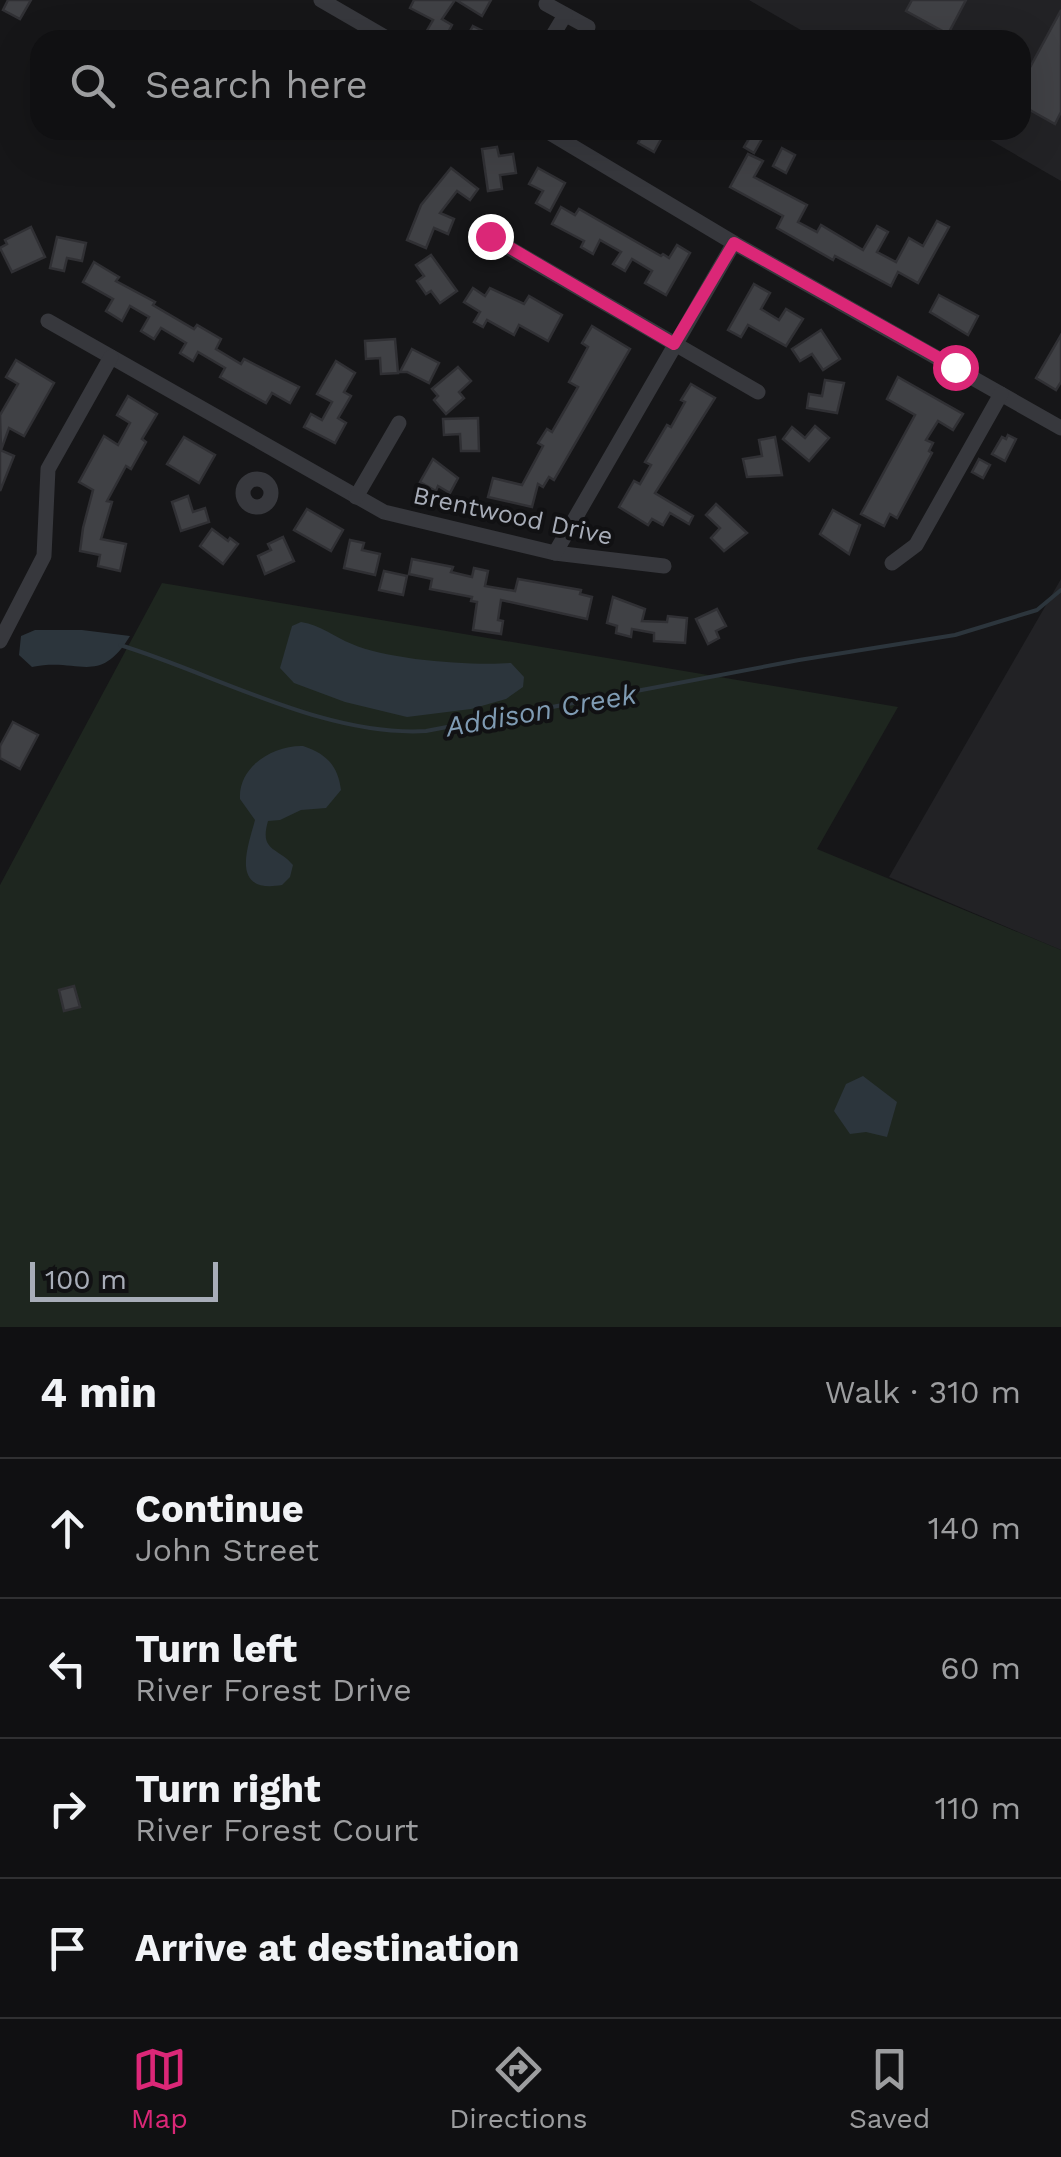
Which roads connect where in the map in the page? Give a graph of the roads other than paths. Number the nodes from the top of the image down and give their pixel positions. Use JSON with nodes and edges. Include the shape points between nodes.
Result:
{"nodes":[{"id":1,"x":321,"y":0,"type":"edge"},
{"id":2,"x":546,"y":4,"type":"dead end"},
{"id":3,"x":565,"y":15,"type":"junction"},
{"id":4,"x":588,"y":28,"type":"dead end"},
{"id":5,"x":373,"y":30,"type":"edge"},
{"id":6,"x":556,"y":30,"type":"edge"},
{"id":7,"x":562,"y":140,"type":"edge"},
{"id":8,"x":490,"y":236,"type":"dead end"},
{"id":9,"x":734,"y":243,"type":"junction"},
{"id":10,"x":48,"y":321,"type":"dead end"},
{"id":11,"x":674,"y":344,"type":"junction"},
{"id":12,"x":110,"y":358,"type":"junction"},
{"id":13,"x":758,"y":392,"type":"dead end"},
{"id":14,"x":1001,"y":394,"type":"junction"},
{"id":15,"x":398,"y":423,"type":"dead end"},
{"id":16,"x":1061,"y":428,"type":"edge"},
{"id":17,"x":278,"y":454,"type":"junction"},
{"id":18,"x":263,"y":480,"type":"dead end"},
{"id":19,"x":356,"y":498,"type":"junction"},
{"id":20,"x":555,"y":553,"type":"junction"},
{"id":21,"x":892,"y":563,"type":"dead end"},
{"id":22,"x":664,"y":566,"type":"dead end"},
{"id":23,"x":0,"y":640,"type":"edge"}],
"edges":[{"from":1,"to":5,"type":"street"},
{"from":2,"to":3,"type":"street"},
{"from":3,"to":4,"type":"street"},
{"from":3,"to":6,"type":"street"},
{"from":7,"to":9,"type":"street"},
{"from":8,"to":11,"type":"street"},
{"from":9,"to":11,"type":"street"},
{"from":9,"to":14,"type":"street"},
{"from":10,"to":12,"type":"street","name":"Brentwood Drive"},
{"from":11,"to":13,"type":"street"},
{"from":11,"to":20,"type":"street"},
{"from":12,"to":17,"type":"street","name":"Brentwood Drive"},
{"from":12,"to":23,"type":"street","via":[[48,469],[44,556]]},
{"from":14,"to":16,"type":"street"},
{"from":14,"to":21,"type":"street","via":[[916,544]]},
{"from":15,"to":19,"type":"street"},
{"from":17,"to":18,"type":"street"},
{"from":17,"to":19,"type":"street","name":"Brentwood Drive"},
{"from":19,"to":20,"type":"street","name":"Brentwood Drive","via":[[384,512]]},
{"from":20,"to":22,"type":"street","name":"Brentwood Drive"}]}
